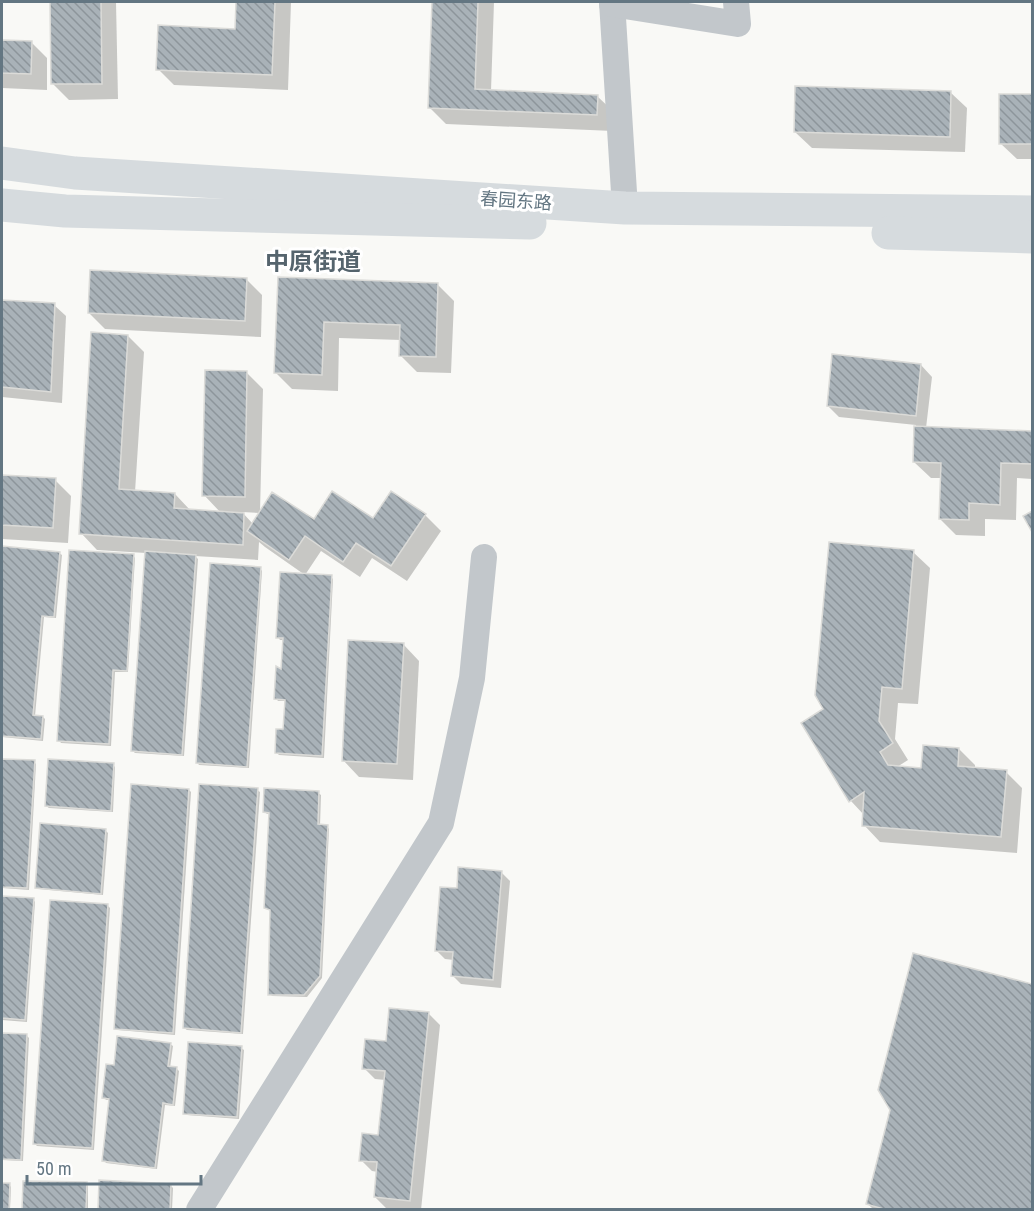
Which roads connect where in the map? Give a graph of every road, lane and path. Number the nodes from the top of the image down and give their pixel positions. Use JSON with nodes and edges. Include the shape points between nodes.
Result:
{"nodes":[{"id":1,"x":736,"y":2,"type":"edge"},
{"id":2,"x":612,"y":3,"type":"edge"},
{"id":3,"x":2,"y":163,"type":"edge"},
{"id":4,"x":2,"y":204,"type":"edge"},
{"id":5,"x":625,"y":208,"type":"junction"},
{"id":6,"x":1032,"y":212,"type":"edge"},
{"id":7,"x":1032,"y":237,"type":"edge"},
{"id":8,"x":484,"y":557,"type":"dead end"},
{"id":9,"x":200,"y":1209,"type":"edge"}],
"edges":[{"from":1,"to":2,"type":"street","via":[[738,24]]},
{"from":2,"to":5,"type":"street"},
{"from":3,"to":5,"type":"main road","name":"春园东路","via":[[75,173]]},
{"from":4,"to":7,"type":"main road","name":"春园东路","via":[[65,211]]},
{"from":5,"to":6,"type":"main road","name":"春园东路"},
{"from":8,"to":9,"type":"street","via":[[472,678],[441,823]]}]}
